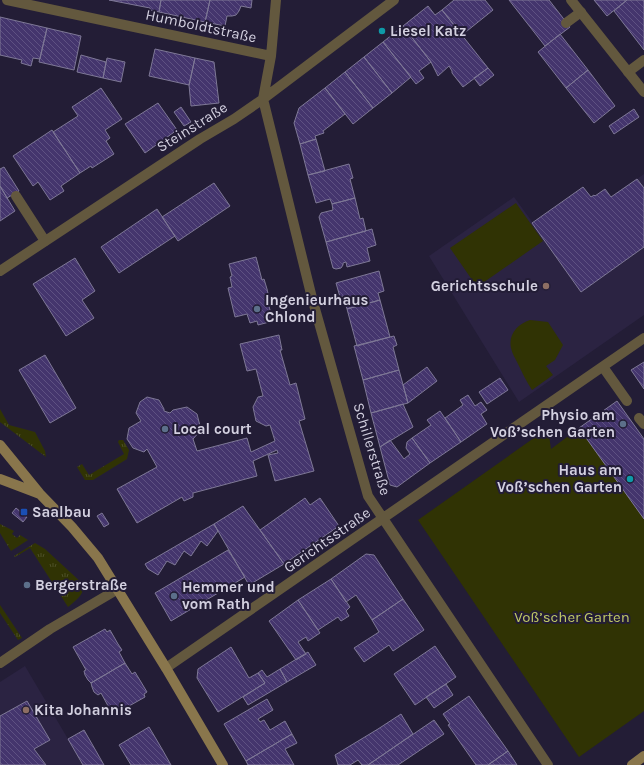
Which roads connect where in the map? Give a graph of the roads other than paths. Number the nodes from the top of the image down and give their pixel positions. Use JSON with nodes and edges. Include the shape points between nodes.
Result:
{"nodes":[{"id":1,"x":8,"y":0,"type":"edge"},
{"id":2,"x":276,"y":0,"type":"edge"},
{"id":3,"x":394,"y":0,"type":"edge"},
{"id":4,"x":571,"y":0,"type":"edge"},
{"id":5,"x":581,"y":12,"type":"junction"},
{"id":6,"x":566,"y":23,"type":"dead end"},
{"id":7,"x":271,"y":56,"type":"junction"},
{"id":8,"x":644,"y":60,"type":"edge"},
{"id":9,"x":628,"y":72,"type":"junction"},
{"id":10,"x":644,"y":92,"type":"edge"},
{"id":11,"x":263,"y":99,"type":"junction"},
{"id":12,"x":16,"y":196,"type":"dead end"},
{"id":13,"x":45,"y":240,"type":"junction"},
{"id":14,"x":0,"y":271,"type":"edge"},
{"id":15,"x":644,"y":338,"type":"edge"},
{"id":16,"x":603,"y":367,"type":"junction"},
{"id":17,"x":627,"y":401,"type":"dead end"},
{"id":18,"x":0,"y":445,"type":"edge"},
{"id":19,"x":0,"y":479,"type":"edge"},
{"id":20,"x":40,"y":494,"type":"junction"},
{"id":21,"x":382,"y":519,"type":"junction"},
{"id":22,"x":118,"y":589,"type":"junction"},
{"id":23,"x":0,"y":663,"type":"edge"},
{"id":24,"x":166,"y":668,"type":"junction"},
{"id":25,"x":644,"y":756,"type":"edge"},
{"id":26,"x":223,"y":765,"type":"edge"},
{"id":27,"x":548,"y":765,"type":"edge"},
{"id":28,"x":632,"y":765,"type":"edge"}],
"edges":[{"from":1,"to":7,"type":"street","name":"Humboldtstraße"},
{"from":2,"to":7,"type":"street"},
{"from":3,"to":11,"type":"street","name":"Steinstraße"},
{"from":4,"to":5,"type":"street"},
{"from":5,"to":6,"type":"street"},
{"from":5,"to":9,"type":"street"},
{"from":7,"to":11,"type":"street"},
{"from":8,"to":9,"type":"street"},
{"from":9,"to":10,"type":"street"},
{"from":11,"to":13,"type":"street","name":"Steinstraße"},
{"from":11,"to":21,"type":"street","name":"Schillerstraße","via":[[312,298],[366,489]]},
{"from":12,"to":13,"type":"street"},
{"from":13,"to":14,"type":"street","name":"Steinstraße"},
{"from":15,"to":16,"type":"street","name":"Gerichtsstraße"},
{"from":16,"to":17,"type":"street"},
{"from":16,"to":21,"type":"street","name":"Gerichtsstraße"},
{"from":18,"to":20,"type":"street"},
{"from":19,"to":20,"type":"street"},
{"from":20,"to":22,"type":"street","via":[[94,553]]},
{"from":21,"to":24,"type":"street","name":"Gerichtsstraße"},
{"from":21,"to":27,"type":"street","name":"Schillerstraße"},
{"from":22,"to":23,"type":"street","via":[[50,629]]},
{"from":22,"to":24,"type":"street"},
{"from":24,"to":26,"type":"street"},
{"from":25,"to":28,"type":"street"}]}
